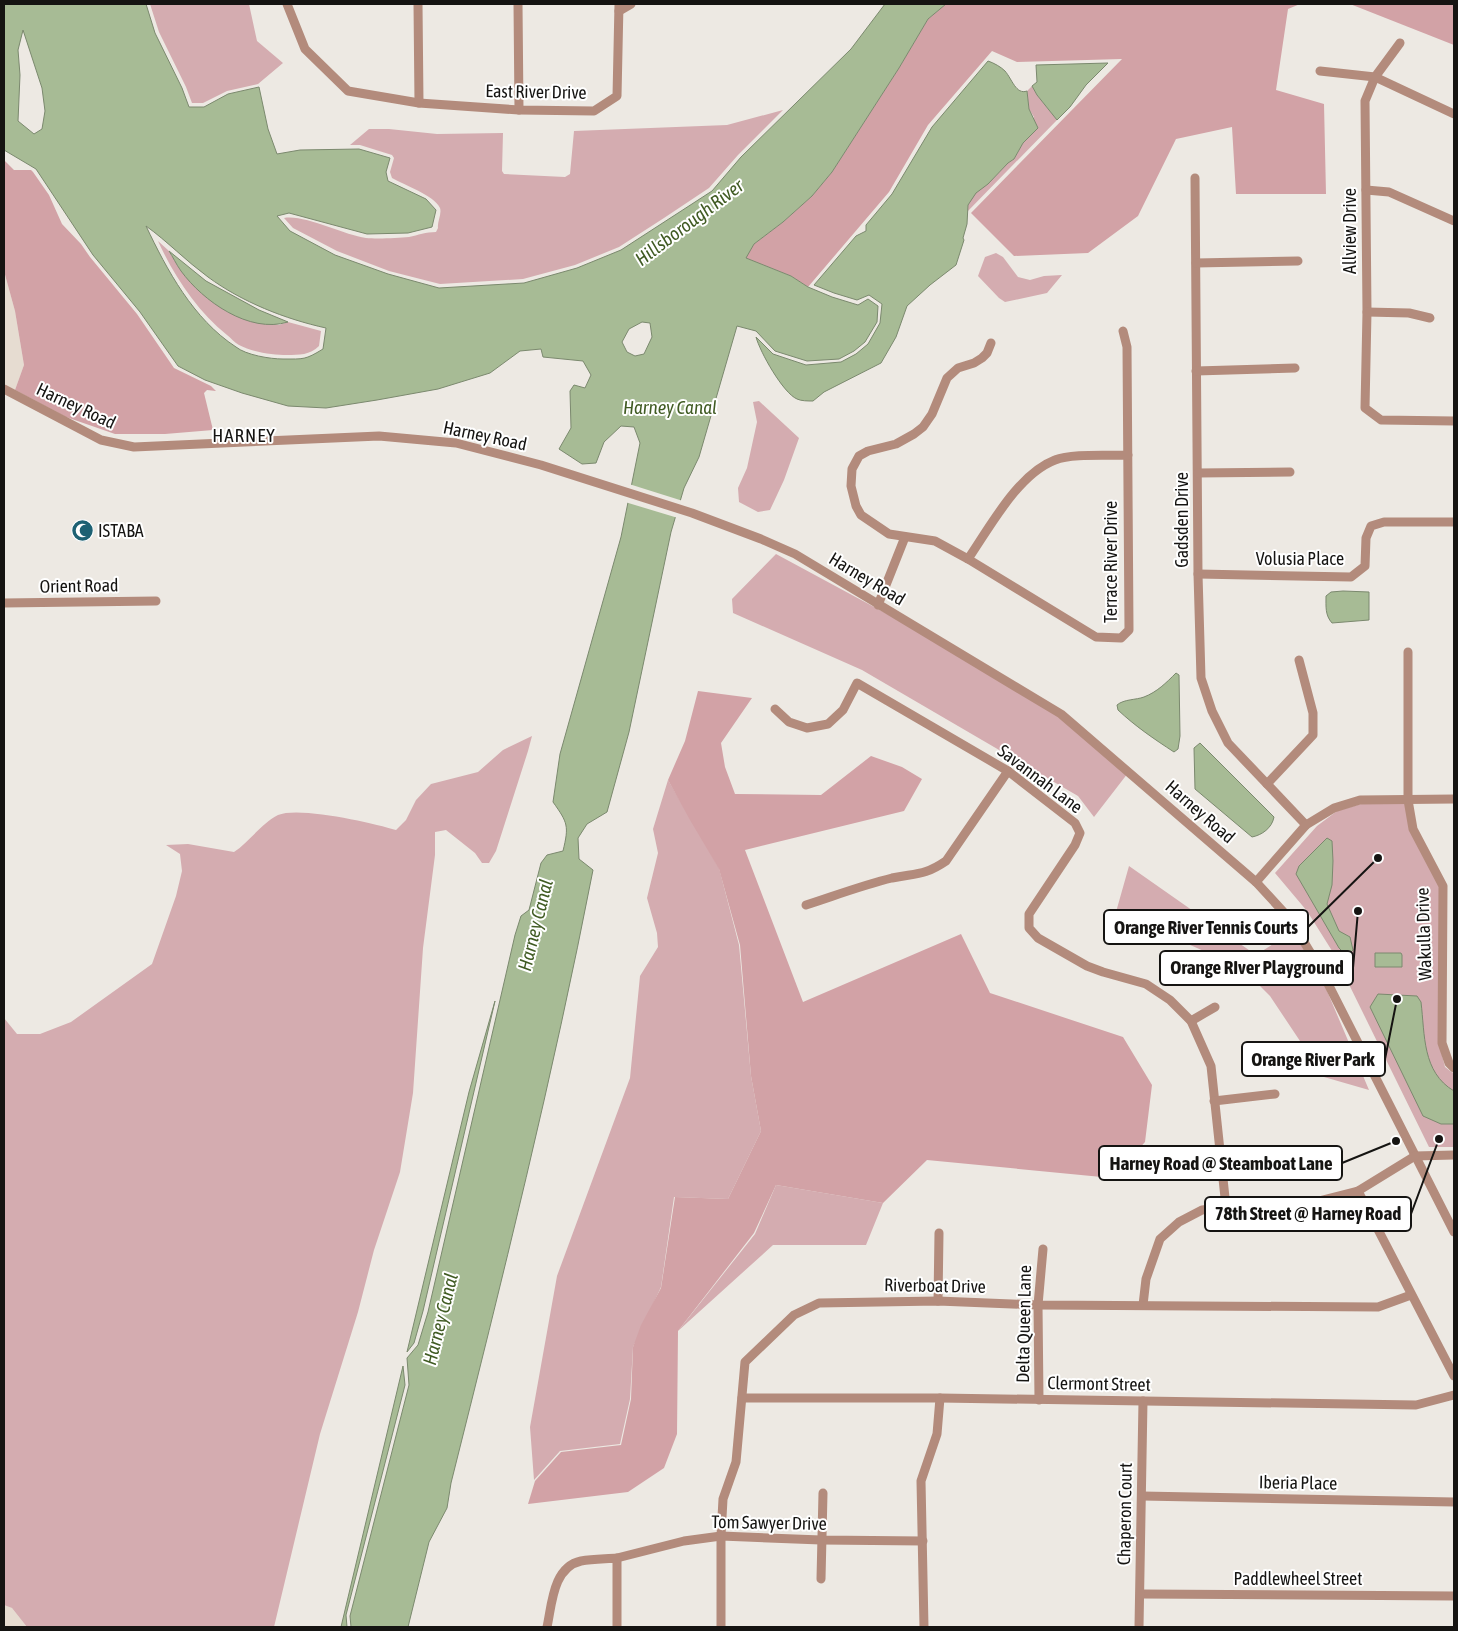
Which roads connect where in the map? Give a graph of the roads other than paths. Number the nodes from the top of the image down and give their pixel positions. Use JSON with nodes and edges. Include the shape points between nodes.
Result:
{"nodes":[{"id":1,"x":287,"y":4,"type":"edge"},
{"id":2,"x":418,"y":4,"type":"edge"},
{"id":3,"x":518,"y":4,"type":"edge"},
{"id":4,"x":631,"y":4,"type":"edge"},
{"id":5,"x":619,"y":7,"type":"edge"},
{"id":6,"x":1400,"y":43,"type":"dead end"},
{"id":7,"x":1320,"y":71,"type":"dead end"},
{"id":8,"x":1375,"y":77,"type":"junction"},
{"id":9,"x":419,"y":103,"type":"junction"},
{"id":10,"x":518,"y":110,"type":"junction"},
{"id":11,"x":1454,"y":114,"type":"edge"},
{"id":12,"x":1195,"y":178,"type":"dead end"},
{"id":13,"x":1366,"y":190,"type":"junction"},
{"id":14,"x":1454,"y":221,"type":"edge"},
{"id":15,"x":1298,"y":262,"type":"dead end"},
{"id":16,"x":1196,"y":263,"type":"junction"},
{"id":17,"x":1367,"y":312,"type":"junction"},
{"id":18,"x":1430,"y":318,"type":"dead end"},
{"id":19,"x":1123,"y":331,"type":"dead end"},
{"id":20,"x":991,"y":343,"type":"dead end"},
{"id":21,"x":1295,"y":368,"type":"dead end"},
{"id":22,"x":1196,"y":371,"type":"junction"},
{"id":23,"x":4,"y":389,"type":"edge"},
{"id":24,"x":1454,"y":421,"type":"edge"},
{"id":25,"x":1128,"y":455,"type":"junction"},
{"id":26,"x":1290,"y":472,"type":"dead end"},
{"id":27,"x":1198,"y":473,"type":"junction"},
{"id":28,"x":1454,"y":522,"type":"edge"},
{"id":29,"x":905,"y":537,"type":"junction"},
{"id":30,"x":968,"y":559,"type":"junction"},
{"id":31,"x":1198,"y":574,"type":"junction"},
{"id":32,"x":156,"y":601,"type":"dead end"},
{"id":33,"x":4,"y":603,"type":"edge"},
{"id":34,"x":878,"y":605,"type":"junction"},
{"id":35,"x":1408,"y":652,"type":"dead end"},
{"id":36,"x":1299,"y":660,"type":"dead end"},
{"id":37,"x":775,"y":709,"type":"dead end"},
{"id":38,"x":1008,"y":771,"type":"junction"},
{"id":39,"x":1267,"y":784,"type":"junction"},
{"id":40,"x":1454,"y":799,"type":"edge"},
{"id":41,"x":1408,"y":800,"type":"junction"},
{"id":42,"x":1306,"y":826,"type":"junction"},
{"id":43,"x":1256,"y":882,"type":"junction"},
{"id":44,"x":806,"y":905,"type":"dead end"},
{"id":45,"x":1215,"y":1007,"type":"dead end"},
{"id":46,"x":1191,"y":1021,"type":"junction"},
{"id":47,"x":1454,"y":1068,"type":"edge"},
{"id":48,"x":1275,"y":1094,"type":"dead end"},
{"id":49,"x":1214,"y":1101,"type":"junction"},
{"id":50,"x":1454,"y":1155,"type":"edge"},
{"id":51,"x":1416,"y":1156,"type":"junction"},
{"id":52,"x":1358,"y":1191,"type":"junction"},
{"id":53,"x":1226,"y":1207,"type":"junction"},
{"id":54,"x":1454,"y":1232,"type":"edge"},
{"id":55,"x":939,"y":1233,"type":"dead end"},
{"id":56,"x":1043,"y":1249,"type":"dead end"},
{"id":57,"x":1411,"y":1295,"type":"junction"},
{"id":58,"x":938,"y":1301,"type":"junction"},
{"id":59,"x":1038,"y":1305,"type":"junction"},
{"id":60,"x":1143,"y":1305,"type":"junction"},
{"id":61,"x":1454,"y":1376,"type":"edge"},
{"id":62,"x":1454,"y":1395,"type":"edge"},
{"id":63,"x":742,"y":1398,"type":"junction"},
{"id":64,"x":940,"y":1398,"type":"junction"},
{"id":65,"x":1039,"y":1400,"type":"junction"},
{"id":66,"x":1143,"y":1401,"type":"junction"},
{"id":67,"x":823,"y":1492,"type":"dead end"},
{"id":68,"x":1142,"y":1496,"type":"junction"},
{"id":69,"x":1454,"y":1502,"type":"edge"},
{"id":70,"x":721,"y":1536,"type":"junction"},
{"id":71,"x":821,"y":1540,"type":"junction"},
{"id":72,"x":923,"y":1541,"type":"junction"},
{"id":73,"x":617,"y":1558,"type":"junction"},
{"id":74,"x":821,"y":1578,"type":"dead end"},
{"id":75,"x":1141,"y":1594,"type":"junction"},
{"id":76,"x":1454,"y":1596,"type":"edge"},
{"id":77,"x":547,"y":1627,"type":"edge"},
{"id":78,"x":617,"y":1627,"type":"edge"},
{"id":79,"x":721,"y":1627,"type":"edge"},
{"id":80,"x":924,"y":1627,"type":"edge"},
{"id":81,"x":1140,"y":1627,"type":"edge"}],
"edges":[{"from":1,"to":9,"type":"street","name":"East River Drive","via":[[305,49],[348,91]]},
{"from":2,"to":9,"type":"street"},
{"from":3,"to":10,"type":"street"},
{"from":4,"to":5,"type":"street"},
{"from":5,"to":10,"type":"street","name":"East River Drive","via":[[617,96],[594,111]]},
{"from":6,"to":8,"type":"street","name":"Allview Drive"},
{"from":7,"to":8,"type":"street"},
{"from":8,"to":11,"type":"street"},
{"from":8,"to":13,"type":"street","name":"Allview Drive","via":[[1365,101]]},
{"from":9,"to":10,"type":"street","name":"East River Drive"},
{"from":12,"to":16,"type":"street","name":"Gadsden Drive"},
{"from":13,"to":14,"type":"street","via":[[1389,192]]},
{"from":13,"to":17,"type":"street","name":"Allview Drive"},
{"from":15,"to":16,"type":"street"},
{"from":16,"to":22,"type":"street","name":"Gadsden Drive"},
{"from":17,"to":18,"type":"street","via":[[1409,313]]},
{"from":17,"to":24,"type":"street","name":"Allview Drive","via":[[1365,408],[1381,420]]},
{"from":19,"to":25,"type":"street","name":"Terrace River Drive","via":[[1127,347]]},
{"from":20,"to":29,"type":"street","name":"Terrace River Drive","via":[[982,358],[958,368],[947,378],[923,427],[896,444],[859,456],[852,470],[851,486],[861,515],[888,534]]},
{"from":21,"to":22,"type":"street"},
{"from":22,"to":27,"type":"street","name":"Gadsden Drive"},
{"from":23,"to":34,"type":"street","name":"Harney Road","via":[[101,440],[134,447],[378,436],[456,443],[541,465],[692,513],[761,539],[795,554]]},
{"from":25,"to":30,"type":"street","via":[[1056,459],[1034,471],[1018,488]]},
{"from":25,"to":30,"type":"street","name":"Terrace River Drive","via":[[1129,630],[1120,638],[1096,637]]},
{"from":26,"to":27,"type":"street"},
{"from":27,"to":31,"type":"street","name":"Gadsden Drive"},
{"from":28,"to":31,"type":"street","name":"Volusia Place","via":[[1384,522],[1371,526],[1366,538],[1365,566],[1351,577]]},
{"from":29,"to":30,"type":"street","name":"Terrace River Drive","via":[[935,541]]},
{"from":29,"to":34,"type":"street"},
{"from":31,"to":39,"type":"street","name":"Gadsden Drive","via":[[1200,678],[1228,743]]},
{"from":32,"to":33,"type":"street","name":"Orient Road"},
{"from":34,"to":43,"type":"street","name":"Harney Road","via":[[1061,714]]},
{"from":35,"to":41,"type":"street","name":"Wakulla Drive"},
{"from":36,"to":39,"type":"street","via":[[1313,713],[1313,735]]},
{"from":37,"to":38,"type":"street","name":"Savannah Lane","via":[[789,722],[807,728],[828,724],[843,710],[857,683]]},
{"from":38,"to":44,"type":"street","via":[[946,861],[940,865],[923,873],[892,878]]},
{"from":38,"to":46,"type":"street","name":"Savannah Lane","via":[[1075,824],[1080,833],[1028,914],[1029,928],[1038,938],[1087,966],[1146,984],[1170,1000]]},
{"from":39,"to":42,"type":"street","name":"Gadsden Drive"},
{"from":40,"to":41,"type":"street"},
{"from":41,"to":42,"type":"street","via":[[1360,800],[1334,808]]},
{"from":41,"to":47,"type":"street","name":"Wakulla Drive","via":[[1413,829],[1443,886],[1442,1043]]},
{"from":42,"to":43,"type":"street"},
{"from":43,"to":51,"type":"street","name":"Harney Road","via":[[1290,919],[1307,944]]},
{"from":45,"to":46,"type":"street"},
{"from":46,"to":49,"type":"street","name":"Savannah Lane","via":[[1211,1066]]},
{"from":48,"to":49,"type":"street"},
{"from":49,"to":53,"type":"street","name":"Savannah Lane"},
{"from":50,"to":51,"type":"street"},
{"from":51,"to":52,"type":"street"},
{"from":51,"to":54,"type":"street","name":"Harney Road"},
{"from":52,"to":53,"type":"street","via":[[1303,1205]]},
{"from":52,"to":57,"type":"street"},
{"from":53,"to":60,"type":"street","via":[[1202,1210],[1179,1222],[1160,1239],[1146,1279]]},
{"from":55,"to":58,"type":"street"},
{"from":56,"to":59,"type":"street","name":"Delta Queen Lane"},
{"from":57,"to":60,"type":"street","name":"Riverboat Drive","via":[[1378,1307]]},
{"from":57,"to":61,"type":"street"},
{"from":58,"to":59,"type":"street","name":"Riverboat Drive"},
{"from":58,"to":63,"type":"street","name":"Riverboat Drive","via":[[819,1302],[794,1315],[745,1362]]},
{"from":59,"to":60,"type":"street","name":"Riverboat Drive"},
{"from":59,"to":65,"type":"street","name":"Delta Queen Lane"},
{"from":62,"to":66,"type":"street","name":"Clermont Street","via":[[1416,1405]]},
{"from":63,"to":64,"type":"street","name":"Clermont Street"},
{"from":63,"to":70,"type":"street","name":"Riverboat Drive","via":[[736,1462],[723,1499]]},
{"from":64,"to":65,"type":"street","name":"Clermont Street"},
{"from":64,"to":72,"type":"street","via":[[937,1434],[921,1481]]},
{"from":65,"to":66,"type":"street","name":"Clermont Street"},
{"from":66,"to":68,"type":"street","name":"Chaperon Court"},
{"from":67,"to":71,"type":"street"},
{"from":68,"to":69,"type":"street","name":"Iberia Place"},
{"from":68,"to":75,"type":"street","name":"Chaperon Court"},
{"from":70,"to":71,"type":"street","name":"Tom Sawyer Drive"},
{"from":70,"to":73,"type":"street","name":"Tom Sawyer Drive","via":[[684,1541]]},
{"from":70,"to":79,"type":"street","name":"Riverboat Drive"},
{"from":71,"to":72,"type":"street","name":"Tom Sawyer Drive"},
{"from":71,"to":74,"type":"street"},
{"from":72,"to":80,"type":"street"},
{"from":73,"to":77,"type":"street","name":"Tom Sawyer Drive","via":[[580,1561],[569,1566],[558,1579]]},
{"from":73,"to":78,"type":"street"},
{"from":75,"to":76,"type":"street","name":"Paddlewheel Street"},
{"from":75,"to":81,"type":"street","name":"Chaperon Court"}]}
